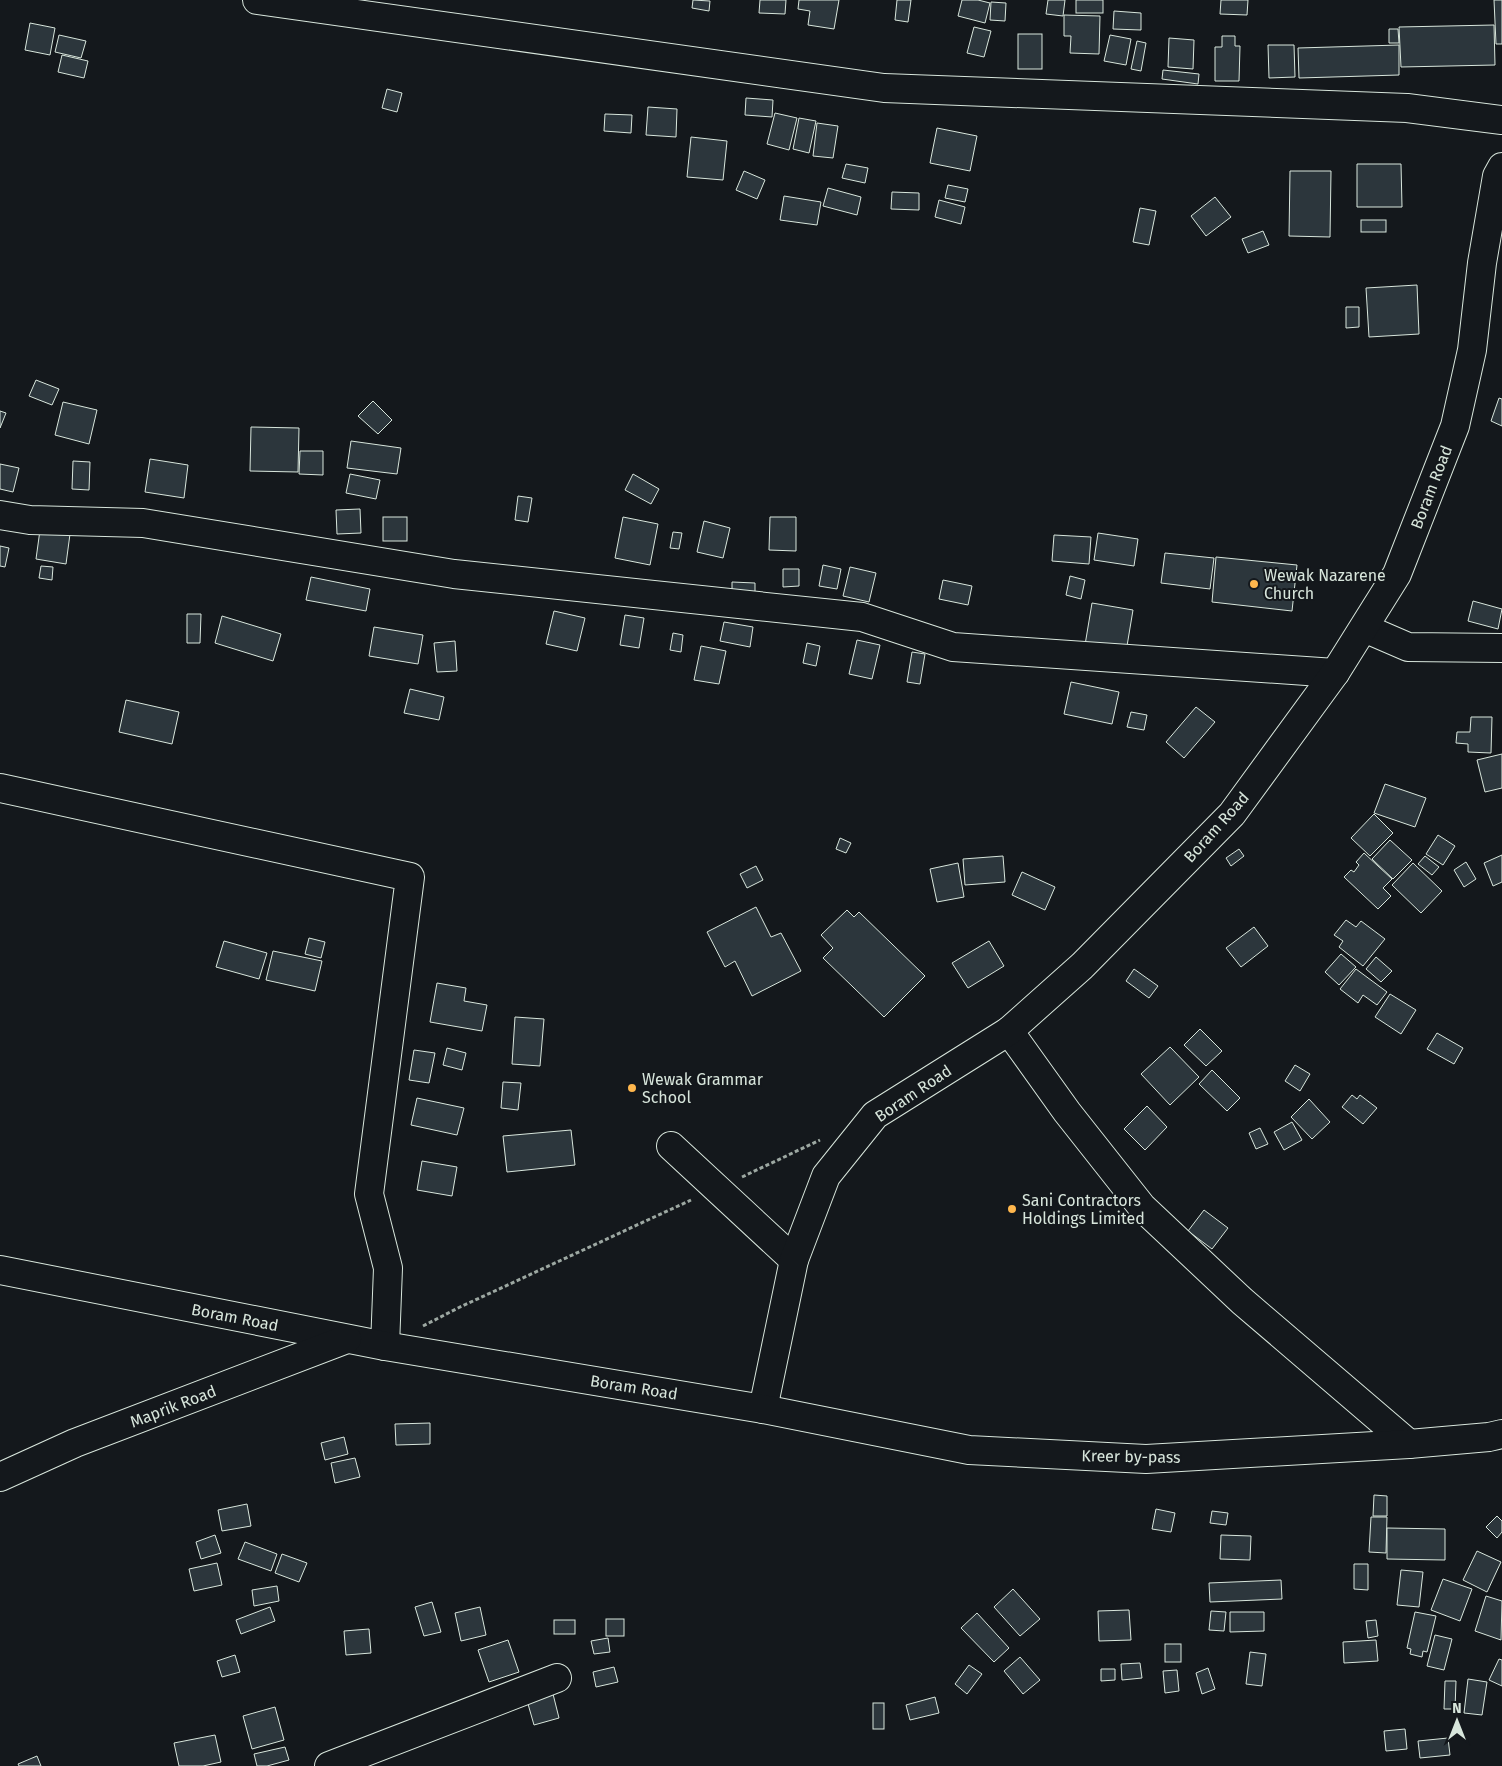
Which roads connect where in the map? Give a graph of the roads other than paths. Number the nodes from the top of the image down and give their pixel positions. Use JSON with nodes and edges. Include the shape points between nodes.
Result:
{"nodes":[{"id":1,"x":257,"y":0,"type":"edge"},
{"id":2,"x":1502,"y":120,"type":"edge"},
{"id":3,"x":1502,"y":167,"type":"edge"},
{"id":4,"x":0,"y":516,"type":"edge"},
{"id":5,"x":1364,"y":628,"type":"junction"},
{"id":6,"x":1502,"y":648,"type":"edge"},
{"id":7,"x":1335,"y":673,"type":"junction"},
{"id":8,"x":0,"y":788,"type":"edge"},
{"id":9,"x":1009,"y":1031,"type":"junction"},
{"id":10,"x":671,"y":1146,"type":"dead end"},
{"id":11,"x":794,"y":1260,"type":"junction"},
{"id":12,"x":0,"y":1270,"type":"edge"},
{"id":13,"x":347,"y":1339,"type":"junction"},
{"id":14,"x":385,"y":1346,"type":"junction"},
{"id":15,"x":763,"y":1409,"type":"junction"},
{"id":16,"x":1498,"y":1440,"type":"edge"},
{"id":17,"x":1409,"y":1444,"type":"junction"},
{"id":18,"x":0,"y":1477,"type":"edge"},
{"id":19,"x":557,"y":1678,"type":"dead end"},
{"id":20,"x":329,"y":1766,"type":"edge"}],
"edges":[{"from":1,"to":2,"type":"street","via":[[884,88],[1407,108]]},
{"from":3,"to":5,"type":"street","name":"Boram Road","via":[[1497,176],[1472,350],[1455,426],[1397,574]]},
{"from":4,"to":7,"type":"street","via":[[30,520],[143,523],[454,574],[862,617],[953,647]]},
{"from":5,"to":6,"type":"street","via":[[1408,648]]},
{"from":5,"to":7,"type":"street","name":"Boram Road"},
{"from":7,"to":9,"type":"street","name":"Boram Road","via":[[1232,814],[1082,966]]},
{"from":8,"to":14,"type":"street","via":[[410,876],[369,1194],[388,1268]]},
{"from":9,"to":11,"type":"street","name":"Boram Road","via":[[875,1115],[826,1176]]},
{"from":9,"to":17,"type":"street","via":[[1067,1112],[1142,1207],[1242,1301]]},
{"from":10,"to":11,"type":"street"},
{"from":11,"to":15,"type":"street","name":"Boram Road"},
{"from":12,"to":13,"type":"street","name":"Boram Road"},
{"from":13,"to":14,"type":"street","name":"Boram Road"},
{"from":13,"to":18,"type":"street","name":"Maprik Road","via":[[75,1443]]},
{"from":14,"to":15,"type":"street","name":"Boram Road"},
{"from":15,"to":17,"type":"street","name":"Kreer by-pass","via":[[969,1450],[1146,1459]]},
{"from":16,"to":17,"type":"street","name":"Kreer by-pass"},
{"from":19,"to":20,"type":"street"}]}
